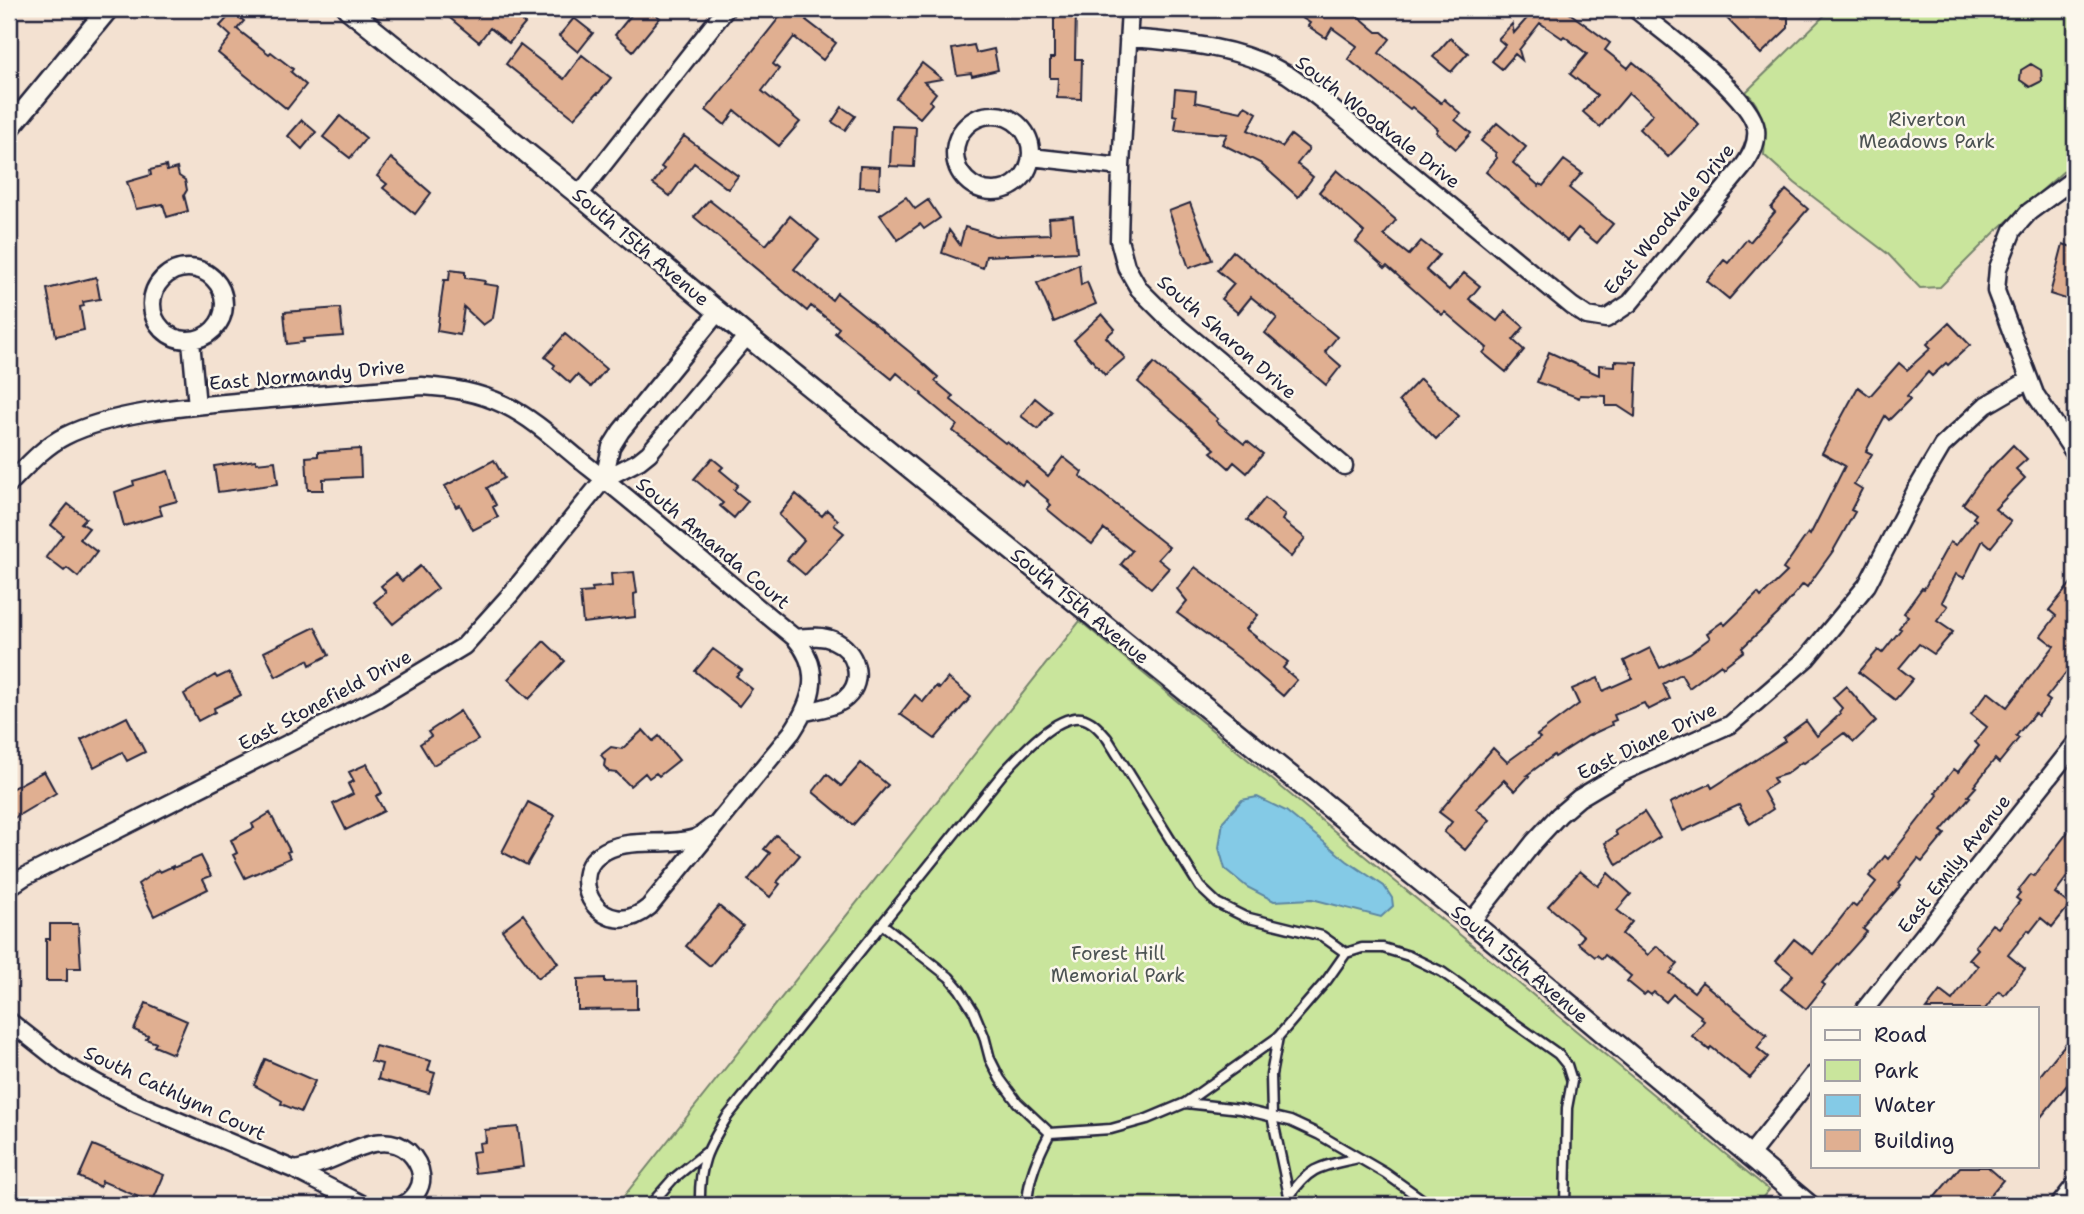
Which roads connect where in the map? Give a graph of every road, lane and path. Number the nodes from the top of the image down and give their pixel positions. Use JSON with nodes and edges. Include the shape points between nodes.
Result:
{"nodes":[{"id":1,"x":108,"y":9,"type":"edge"},
{"id":2,"x":348,"y":9,"type":"edge"},
{"id":3,"x":726,"y":9,"type":"edge"},
{"id":4,"x":1130,"y":9,"type":"edge"},
{"id":5,"x":1635,"y":9,"type":"edge"},
{"id":6,"x":1128,"y":38,"type":"junction"},
{"id":7,"x":9,"y":129,"type":"edge"},
{"id":8,"x":1031,"y":157,"type":"junction"},
{"id":9,"x":1121,"y":167,"type":"junction"},
{"id":10,"x":2075,"y":177,"type":"edge"},
{"id":11,"x":579,"y":195,"type":"junction"},
{"id":12,"x":1572,"y":306,"type":"joint"},
{"id":13,"x":718,"y":312,"type":"junction"},
{"id":14,"x":747,"y":336,"type":"junction"},
{"id":15,"x":191,"y":341,"type":"junction"},
{"id":16,"x":2029,"y":380,"type":"junction"},
{"id":17,"x":197,"y":406,"type":"junction"},
{"id":18,"x":2075,"y":454,"type":"edge"},
{"id":19,"x":1344,"y":466,"type":"dead end"},
{"id":20,"x":604,"y":479,"type":"junction"},
{"id":21,"x":9,"y":484,"type":"edge"},
{"id":22,"x":795,"y":638,"type":"junction"},
{"id":23,"x":805,"y":712,"type":"junction"},
{"id":24,"x":2075,"y":744,"type":"edge"},
{"id":25,"x":713,"y":826,"type":"junction"},
{"id":26,"x":9,"y":887,"type":"edge"},
{"id":27,"x":1471,"y":922,"type":"junction"},
{"id":28,"x":882,"y":924,"type":"junction"},
{"id":29,"x":1346,"y":953,"type":"junction"},
{"id":30,"x":1867,"y":1007,"type":"edge"},
{"id":31,"x":9,"y":1021,"type":"edge"},
{"id":32,"x":1279,"y":1037,"type":"junction"},
{"id":33,"x":1811,"y":1078,"type":"edge"},
{"id":34,"x":1185,"y":1103,"type":"junction"},
{"id":35,"x":1272,"y":1116,"type":"junction"},
{"id":36,"x":1050,"y":1133,"type":"junction"},
{"id":37,"x":705,"y":1153,"type":"junction"},
{"id":38,"x":1749,"y":1156,"type":"junction"},
{"id":39,"x":1358,"y":1158,"type":"junction"},
{"id":40,"x":295,"y":1170,"type":"junction"},
{"id":41,"x":2075,"y":1187,"type":"edge"},
{"id":42,"x":1290,"y":1201,"type":"edge"},
{"id":43,"x":364,"y":1205,"type":"edge"},
{"id":44,"x":403,"y":1205,"type":"edge"},
{"id":45,"x":650,"y":1205,"type":"edge"},
{"id":46,"x":700,"y":1205,"type":"edge"},
{"id":47,"x":1027,"y":1205,"type":"edge"},
{"id":48,"x":1430,"y":1205,"type":"edge"},
{"id":49,"x":1565,"y":1205,"type":"edge"},
{"id":50,"x":1809,"y":1205,"type":"edge"},
{"id":51,"x":2061,"y":1205,"type":"edge"}],
"edges":[{"from":1,"to":7,"type":"street"},
{"from":2,"to":11,"type":"street","name":"South 15th Avenue"},
{"from":3,"to":11,"type":"street"},
{"from":4,"to":6,"type":"street","name":"South Sharon Drive"},
{"from":5,"to":12,"type":"street","name":"East Woodvale Drive","via":[[1745,105],[1756,137],[1751,156],[1630,303],[1606,318],[1587,316]]},
{"from":6,"to":9,"type":"street","name":"South Sharon Drive"},
{"from":6,"to":12,"type":"street","name":"South Woodvale Drive","via":[[1218,49],[1287,75]]},
{"from":8,"to":8,"type":"street","via":[[1025,132],[1016,122],[991,115],[968,125],[955,147],[955,159],[966,181],[988,191],[1012,187],[1028,169]]},
{"from":8,"to":9,"type":"street"},
{"from":9,"to":19,"type":"street","name":"South Sharon Drive","via":[[1119,240],[1139,289]]},
{"from":10,"to":16,"type":"street","via":[[2013,230],[1998,268],[1996,292]]},
{"from":11,"to":13,"type":"street","name":"South 15th Avenue"},
{"from":13,"to":14,"type":"street","name":"South 15th Avenue"},
{"from":13,"to":20,"type":"street","name":"East Stonefield Drive","via":[[621,431],[611,447]]},
{"from":14,"to":20,"type":"street","name":"East Stonefield Drive","via":[[649,453]]},
{"from":14,"to":27,"type":"street","name":"South 15th Avenue"},
{"from":15,"to":15,"type":"street","via":[[213,331],[220,322],[224,298],[213,278],[191,268],[168,273],[153,292],[151,304],[159,327],[179,340]]},
{"from":15,"to":17,"type":"street"},
{"from":16,"to":18,"type":"street"},
{"from":16,"to":27,"type":"street","name":"East Diane Drive","via":[[1986,405],[1942,446],[1867,585],[1807,658],[1731,724],[1621,773],[1579,798],[1534,842]]},
{"from":17,"to":20,"type":"street","name":"East Normandy Drive","via":[[422,386],[453,388],[506,406]]},
{"from":17,"to":21,"type":"street","name":"East Normandy Drive","via":[[87,426],[62,437]]},
{"from":20,"to":22,"type":"street","name":"South Amanda Court"},
{"from":20,"to":26,"type":"street","name":"East Stonefield Drive","via":[[464,646],[378,698]]},
{"from":22,"to":23,"type":"street","name":"South Amanda Court","via":[[810,662],[811,698]]},
{"from":22,"to":23,"type":"street","name":"South Amanda Court","via":[[831,639],[858,667],[854,687],[845,699]]},
{"from":23,"to":25,"type":"street","name":"South Amanda Court"},
{"from":24,"to":30,"type":"street","name":"East Emily Avenue"},
{"from":25,"to":25,"type":"street","name":"South Amanda Court","via":[[696,838],[607,850],[589,867],[586,890],[610,917],[627,920],[639,915]]},
{"from":27,"to":38,"type":"street","name":"South 15th Avenue"},
{"from":28,"to":29,"type":"lane","via":[[1030,745],[1065,721],[1081,718],[1107,738],[1200,887],[1217,903],[1245,917],[1322,936]]},
{"from":28,"to":36,"type":"lane","via":[[960,990],[974,1012],[1000,1079]]},
{"from":28,"to":37,"type":"lane","via":[[727,1117]]},
{"from":29,"to":32,"type":"lane"},
{"from":29,"to":49,"type":"lane","via":[[1383,948],[1409,956],[1442,972],[1558,1054],[1572,1081]]},
{"from":31,"to":40,"type":"street","name":"South Cathlynn Court","via":[[66,1066],[100,1085]]},
{"from":32,"to":34,"type":"lane"},
{"from":32,"to":35,"type":"lane","via":[[1271,1074]]},
{"from":33,"to":38,"type":"street"},
{"from":34,"to":35,"type":"lane"},
{"from":34,"to":36,"type":"lane","via":[[1111,1129]]},
{"from":35,"to":39,"type":"lane","via":[[1318,1134]]},
{"from":35,"to":42,"type":"lane"},
{"from":36,"to":47,"type":"lane","via":[[1036,1160]]},
{"from":37,"to":45,"type":"lane"},
{"from":37,"to":46,"type":"lane"},
{"from":38,"to":50,"type":"street","name":"South 15th Avenue"},
{"from":39,"to":42,"type":"lane","via":[[1316,1168],[1301,1179]]},
{"from":39,"to":48,"type":"lane"},
{"from":40,"to":43,"type":"street","name":"South Cathlynn Court"},
{"from":40,"to":44,"type":"street","via":[[392,1142],[415,1157],[421,1169],[417,1192]]},
{"from":41,"to":51,"type":"street"}]}
